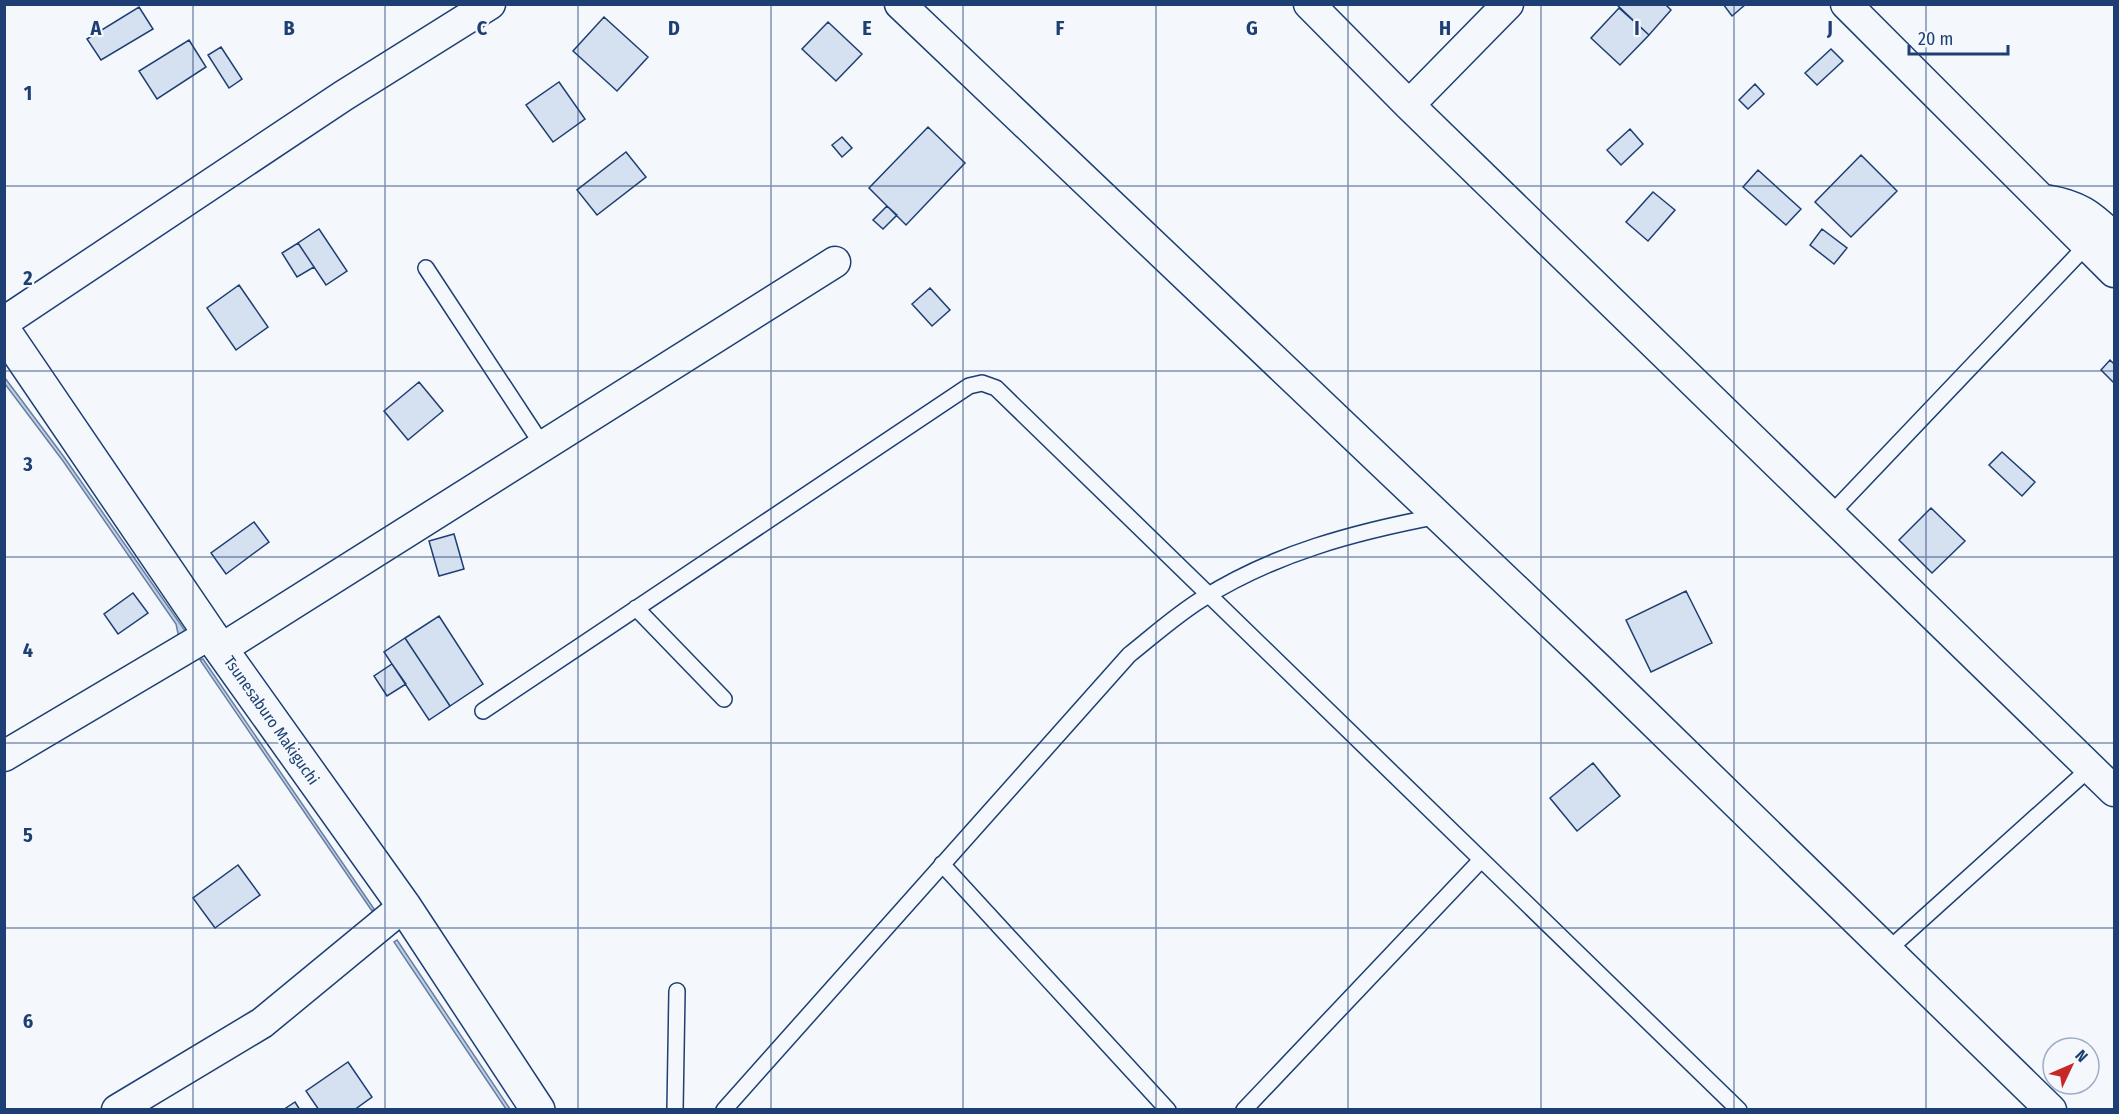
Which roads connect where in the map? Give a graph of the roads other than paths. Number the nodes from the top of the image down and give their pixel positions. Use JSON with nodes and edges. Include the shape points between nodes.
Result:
{"nodes":[{"id":1,"x":490,"y":4,"type":"edge"},
{"id":2,"x":900,"y":4,"type":"edge"},
{"id":3,"x":1309,"y":4,"type":"edge"},
{"id":4,"x":1508,"y":4,"type":"edge"},
{"id":5,"x":1846,"y":4,"type":"edge"},
{"id":6,"x":1409,"y":105,"type":"junction"},
{"id":7,"x":2101,"y":242,"type":"edge"},
{"id":8,"x":835,"y":262,"type":"dead end"},
{"id":9,"x":426,"y":268,"type":"dead end"},
{"id":10,"x":2115,"y":272,"type":"edge"},
{"id":11,"x":4,"y":322,"type":"edge"},
{"id":12,"x":4,"y":331,"type":"edge"},
{"id":13,"x":543,"y":446,"type":"junction"},
{"id":14,"x":1830,"y":515,"type":"junction"},
{"id":15,"x":1439,"y":516,"type":"junction"},
{"id":16,"x":1208,"y":596,"type":"junction"},
{"id":17,"x":636,"y":608,"type":"junction"},
{"id":18,"x":215,"y":641,"type":"junction"},
{"id":19,"x":724,"y":699,"type":"dead end"},
{"id":20,"x":483,"y":711,"type":"dead end"},
{"id":21,"x":4,"y":756,"type":"edge"},
{"id":22,"x":2090,"y":768,"type":"junction"},
{"id":23,"x":2115,"y":791,"type":"edge"},
{"id":24,"x":1481,"y":860,"type":"junction"},
{"id":25,"x":942,"y":864,"type":"junction"},
{"id":26,"x":404,"y":906,"type":"junction"},
{"id":27,"x":1888,"y":950,"type":"junction"},
{"id":28,"x":677,"y":991,"type":"dead end"},
{"id":29,"x":117,"y":1110,"type":"edge"},
{"id":30,"x":538,"y":1110,"type":"edge"},
{"id":31,"x":675,"y":1110,"type":"edge"},
{"id":32,"x":724,"y":1110,"type":"edge"},
{"id":33,"x":1168,"y":1110,"type":"edge"},
{"id":34,"x":1244,"y":1110,"type":"edge"},
{"id":35,"x":1740,"y":1110,"type":"edge"},
{"id":36,"x":2051,"y":1110,"type":"edge"}],
"edges":[{"from":1,"to":11,"type":"street","via":[[343,96]]},
{"from":2,"to":15,"type":"street"},
{"from":3,"to":6,"type":"street"},
{"from":4,"to":6,"type":"street"},
{"from":5,"to":7,"type":"street","via":[[2042,200]]},
{"from":6,"to":14,"type":"street"},
{"from":7,"to":10,"type":"street"},
{"from":7,"to":14,"type":"lane"},
{"from":8,"to":13,"type":"street"},
{"from":9,"to":13,"type":"lane"},
{"from":12,"to":18,"type":"street","name":"Tsunesaburo Makiguchi"},
{"from":13,"to":18,"type":"street"},
{"from":14,"to":22,"type":"street"},
{"from":15,"to":16,"type":"lane","via":[[1365,530],[1292,552]]},
{"from":15,"to":27,"type":"street"},
{"from":16,"to":17,"type":"lane","via":[[996,388],[982,383],[969,386]]},
{"from":16,"to":24,"type":"lane"},
{"from":16,"to":25,"type":"lane","via":[[1129,655]]},
{"from":17,"to":19,"type":"lane"},
{"from":17,"to":20,"type":"lane"},
{"from":18,"to":21,"type":"street"},
{"from":18,"to":26,"type":"street","name":"Tsunesaburo Makiguchi"},
{"from":22,"to":23,"type":"street"},
{"from":22,"to":27,"type":"lane"},
{"from":24,"to":34,"type":"lane"},
{"from":24,"to":35,"type":"lane"},
{"from":25,"to":32,"type":"lane"},
{"from":25,"to":33,"type":"lane"},
{"from":26,"to":29,"type":"street","via":[[262,1023]]},
{"from":26,"to":30,"type":"street","name":"Tsunesaburo Makiguchi"},
{"from":27,"to":36,"type":"street"},
{"from":28,"to":31,"type":"lane"}]}
